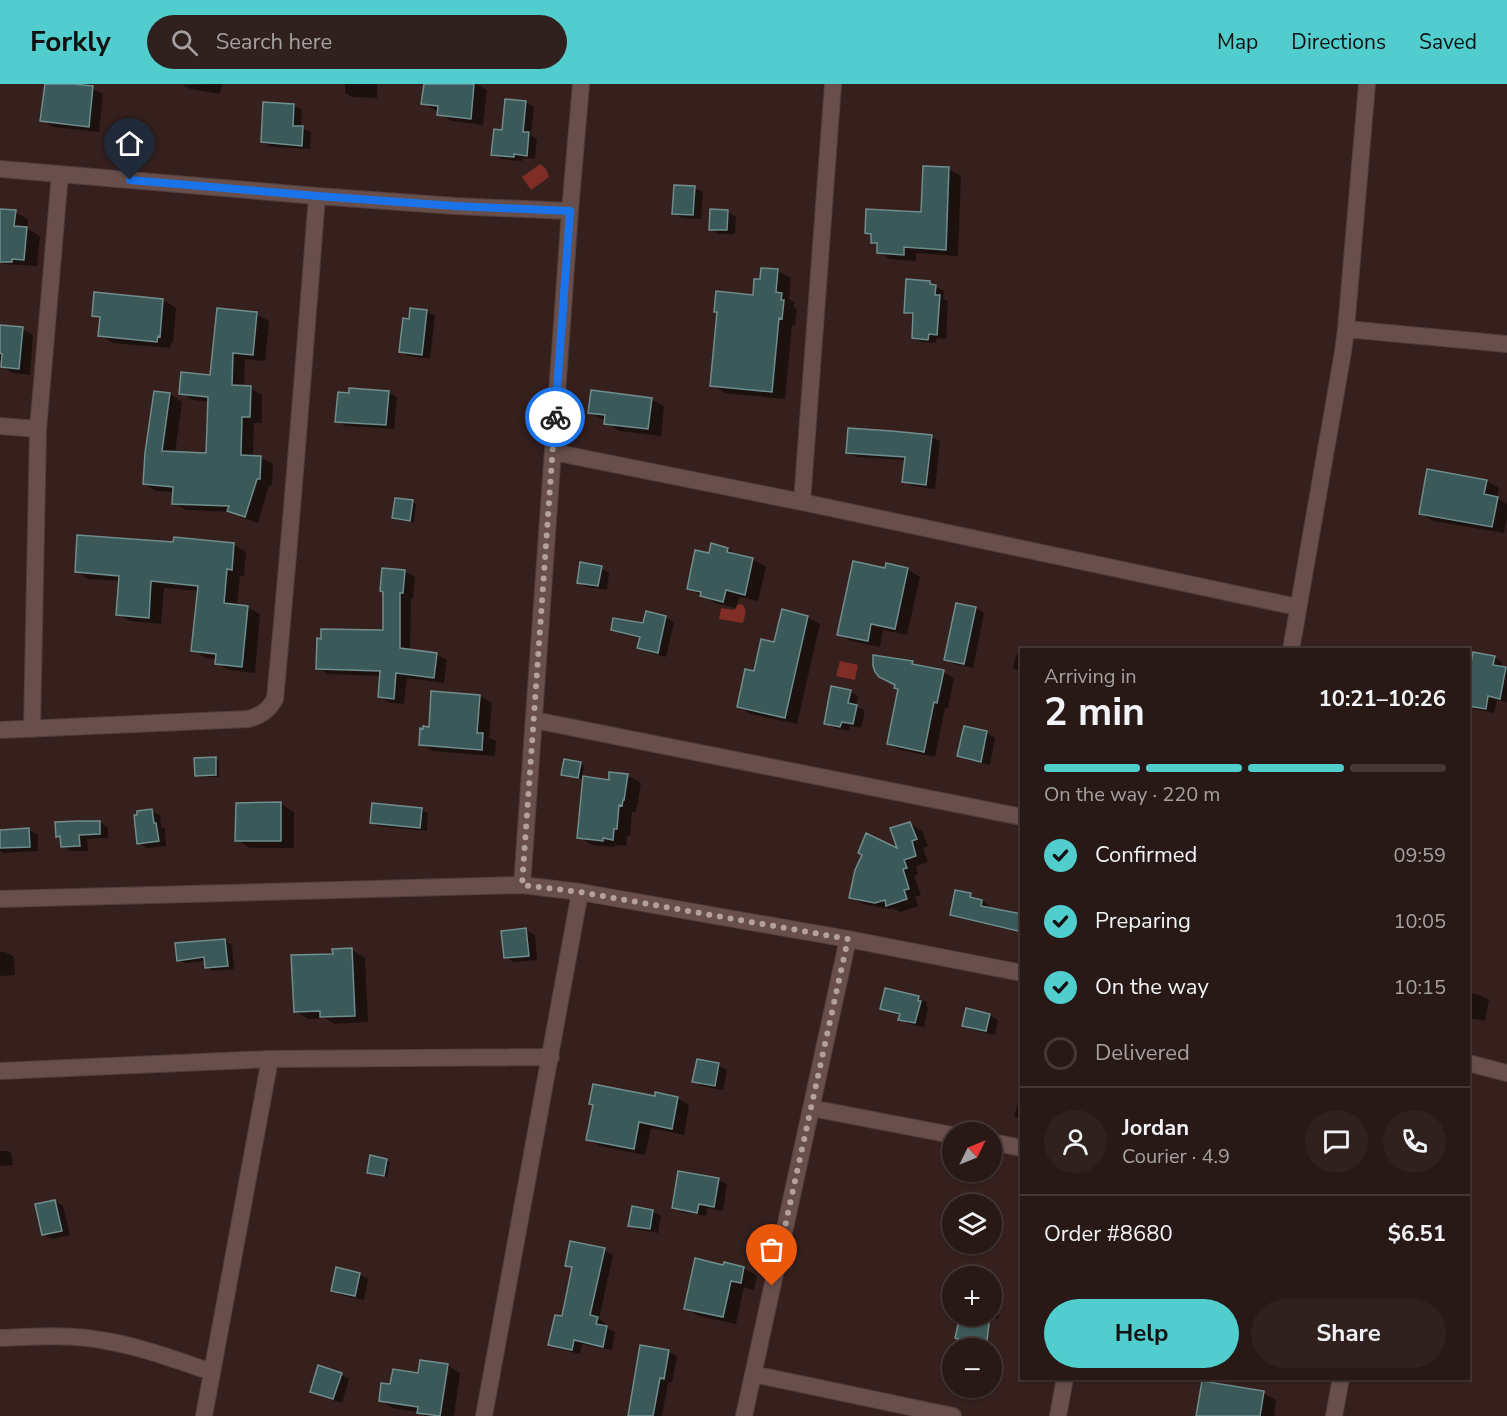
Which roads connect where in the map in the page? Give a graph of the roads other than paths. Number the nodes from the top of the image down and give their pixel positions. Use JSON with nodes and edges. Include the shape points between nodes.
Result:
{"nodes":[{"id":1,"x":581,"y":84,"type":"edge"},
{"id":2,"x":833,"y":84,"type":"edge"},
{"id":3,"x":1366,"y":84,"type":"edge"},
{"id":4,"x":0,"y":169,"type":"edge"},
{"id":5,"x":60,"y":174,"type":"junction"},
{"id":6,"x":317,"y":196,"type":"junction"},
{"id":7,"x":570,"y":211,"type":"junction"},
{"id":8,"x":1346,"y":329,"type":"junction"},
{"id":9,"x":1507,"y":344,"type":"edge"},
{"id":10,"x":0,"y":426,"type":"edge"},
{"id":11,"x":38,"y":429,"type":"junction"},
{"id":12,"x":553,"y":452,"type":"junction"},
{"id":13,"x":802,"y":502,"type":"junction"},
{"id":14,"x":1297,"y":607,"type":"junction"},
{"id":15,"x":1291,"y":648,"type":"edge"},
{"id":16,"x":534,"y":720,"type":"junction"},
{"id":17,"x":32,"y":729,"type":"junction"},
{"id":18,"x":0,"y":730,"type":"edge"},
{"id":19,"x":1020,"y":817,"type":"edge"},
{"id":20,"x":522,"y":885,"type":"junction"},
{"id":21,"x":580,"y":892,"type":"junction"},
{"id":22,"x":0,"y":899,"type":"edge"},
{"id":23,"x":848,"y":939,"type":"junction"},
{"id":24,"x":1020,"y":973,"type":"edge"},
{"id":25,"x":551,"y":1057,"type":"junction"},
{"id":26,"x":270,"y":1059,"type":"junction"},
{"id":27,"x":1470,"y":1064,"type":"edge"},
{"id":28,"x":0,"y":1071,"type":"edge"},
{"id":29,"x":1507,"y":1073,"type":"edge"},
{"id":30,"x":811,"y":1108,"type":"junction"},
{"id":31,"x":942,"y":1133,"type":"edge"},
{"id":32,"x":1002,"y":1144,"type":"edge"},
{"id":33,"x":1020,"y":1148,"type":"edge"},
{"id":34,"x":0,"y":1338,"type":"edge"},
{"id":35,"x":212,"y":1372,"type":"junction"},
{"id":36,"x":753,"y":1374,"type":"junction"},
{"id":37,"x":1065,"y":1380,"type":"edge"},
{"id":38,"x":1341,"y":1380,"type":"edge"},
{"id":39,"x":204,"y":1416,"type":"edge"},
{"id":40,"x":484,"y":1416,"type":"edge"},
{"id":41,"x":744,"y":1416,"type":"edge"},
{"id":42,"x":953,"y":1416,"type":"edge"},
{"id":43,"x":1058,"y":1416,"type":"edge"},
{"id":44,"x":1334,"y":1416,"type":"edge"}],
"edges":[{"from":1,"to":7,"type":"street"},
{"from":2,"to":13,"type":"street"},
{"from":3,"to":8,"type":"street"},
{"from":4,"to":5,"type":"street"},
{"from":5,"to":6,"type":"street"},
{"from":5,"to":11,"type":"street"},
{"from":6,"to":7,"type":"street"},
{"from":6,"to":17,"type":"street","via":[[275,699],[267,710],[248,719]]},
{"from":7,"to":12,"type":"street"},
{"from":8,"to":9,"type":"street"},
{"from":8,"to":14,"type":"street"},
{"from":10,"to":11,"type":"street"},
{"from":11,"to":17,"type":"street"},
{"from":12,"to":13,"type":"street"},
{"from":12,"to":16,"type":"street"},
{"from":13,"to":14,"type":"street"},
{"from":14,"to":15,"type":"street"},
{"from":16,"to":19,"type":"street"},
{"from":16,"to":20,"type":"street"},
{"from":17,"to":18,"type":"street"},
{"from":20,"to":21,"type":"street"},
{"from":20,"to":22,"type":"street"},
{"from":21,"to":23,"type":"street"},
{"from":21,"to":25,"type":"street"},
{"from":23,"to":24,"type":"street"},
{"from":23,"to":30,"type":"street"},
{"from":25,"to":26,"type":"street"},
{"from":25,"to":40,"type":"street"},
{"from":26,"to":28,"type":"street"},
{"from":26,"to":35,"type":"street"},
{"from":27,"to":29,"type":"street"},
{"from":30,"to":31,"type":"street"},
{"from":30,"to":36,"type":"street"},
{"from":32,"to":33,"type":"street"},
{"from":34,"to":35,"type":"street","via":[[60,1336],[100,1340],[132,1346]]},
{"from":35,"to":39,"type":"street"},
{"from":36,"to":41,"type":"street"},
{"from":36,"to":42,"type":"street"},
{"from":37,"to":43,"type":"street"},
{"from":38,"to":44,"type":"street"}]}
